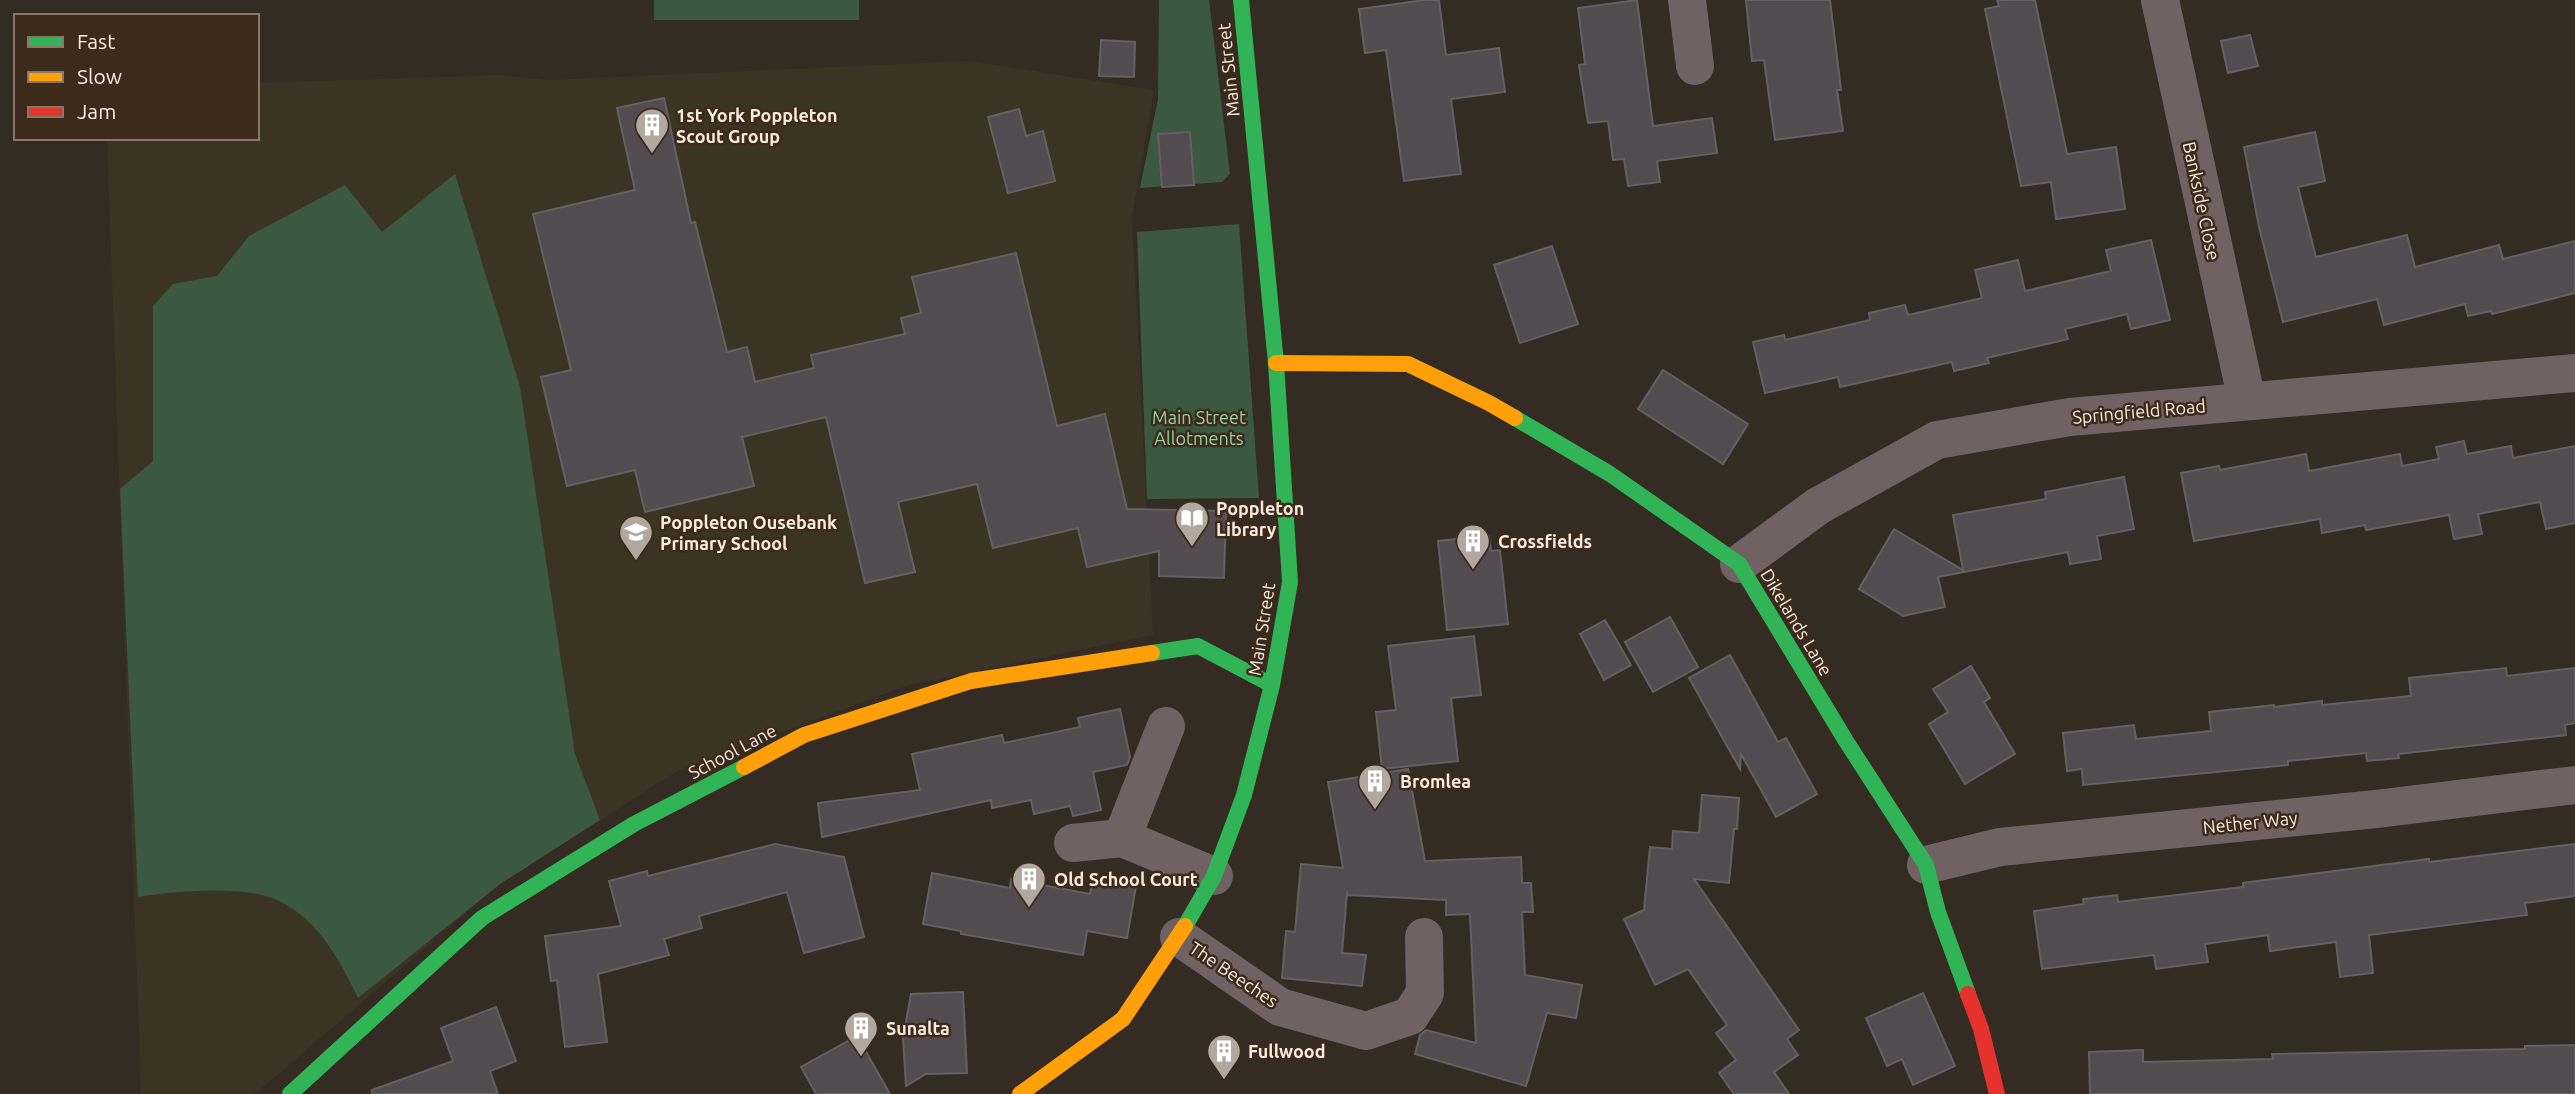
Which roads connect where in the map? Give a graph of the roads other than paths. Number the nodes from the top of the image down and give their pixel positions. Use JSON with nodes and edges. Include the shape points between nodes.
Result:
{"nodes":[{"id":1,"x":1241,"y":0,"type":"edge"},
{"id":2,"x":1687,"y":0,"type":"edge"},
{"id":3,"x":2160,"y":0,"type":"edge"},
{"id":4,"x":1695,"y":66,"type":"dead end"},
{"id":5,"x":1276,"y":363,"type":"junction"},
{"id":6,"x":2575,"y":373,"type":"edge"},
{"id":7,"x":2247,"y":401,"type":"junction"},
{"id":8,"x":1739,"y":564,"type":"junction"},
{"id":9,"x":1272,"y":685,"type":"junction"},
{"id":10,"x":1166,"y":726,"type":"dead end"},
{"id":11,"x":2575,"y":785,"type":"edge"},
{"id":12,"x":1122,"y":838,"type":"junction"},
{"id":13,"x":1073,"y":843,"type":"dead end"},
{"id":14,"x":1926,"y":865,"type":"junction"},
{"id":15,"x":1214,"y":876,"type":"junction"},
{"id":16,"x":1179,"y":937,"type":"junction"},
{"id":17,"x":1424,"y":937,"type":"dead end"},
{"id":18,"x":290,"y":1094,"type":"edge"},
{"id":19,"x":1020,"y":1094,"type":"edge"},
{"id":20,"x":1997,"y":1094,"type":"edge"}],
"edges":[{"from":1,"to":5,"type":"street","name":"Main Street"},
{"from":2,"to":4,"type":"street"},
{"from":3,"to":7,"type":"street","name":"Bankside Close"},
{"from":5,"to":8,"type":"street","name":"Dikelands Lane","via":[[1408,364],[1489,403],[1610,474]]},
{"from":5,"to":9,"type":"street","name":"Main Street","via":[[1290,582]]},
{"from":6,"to":7,"type":"street","name":"Springfield Road"},
{"from":7,"to":8,"type":"street","name":"Springfield Road","via":[[2070,417],[1937,440],[1818,506]]},
{"from":8,"to":14,"type":"street","name":"Dikelands Lane"},
{"from":9,"to":15,"type":"street","name":"Main Street","via":[[1244,795]]},
{"from":9,"to":18,"type":"street","name":"School Lane","via":[[1198,646],[971,681],[804,735],[634,824],[482,918]]},
{"from":10,"to":12,"type":"street"},
{"from":11,"to":14,"type":"street","name":"Nether Way","via":[[2000,847]]},
{"from":12,"to":13,"type":"street"},
{"from":12,"to":15,"type":"street"},
{"from":14,"to":20,"type":"street","name":"Dikelands Lane","via":[[1981,1030]]},
{"from":15,"to":16,"type":"street","name":"Main Street"},
{"from":16,"to":17,"type":"street","name":"The Beeches","via":[[1280,1007],[1366,1031],[1409,1016],[1425,993]]},
{"from":16,"to":19,"type":"street","name":"Main Street","via":[[1124,1019]]}]}
